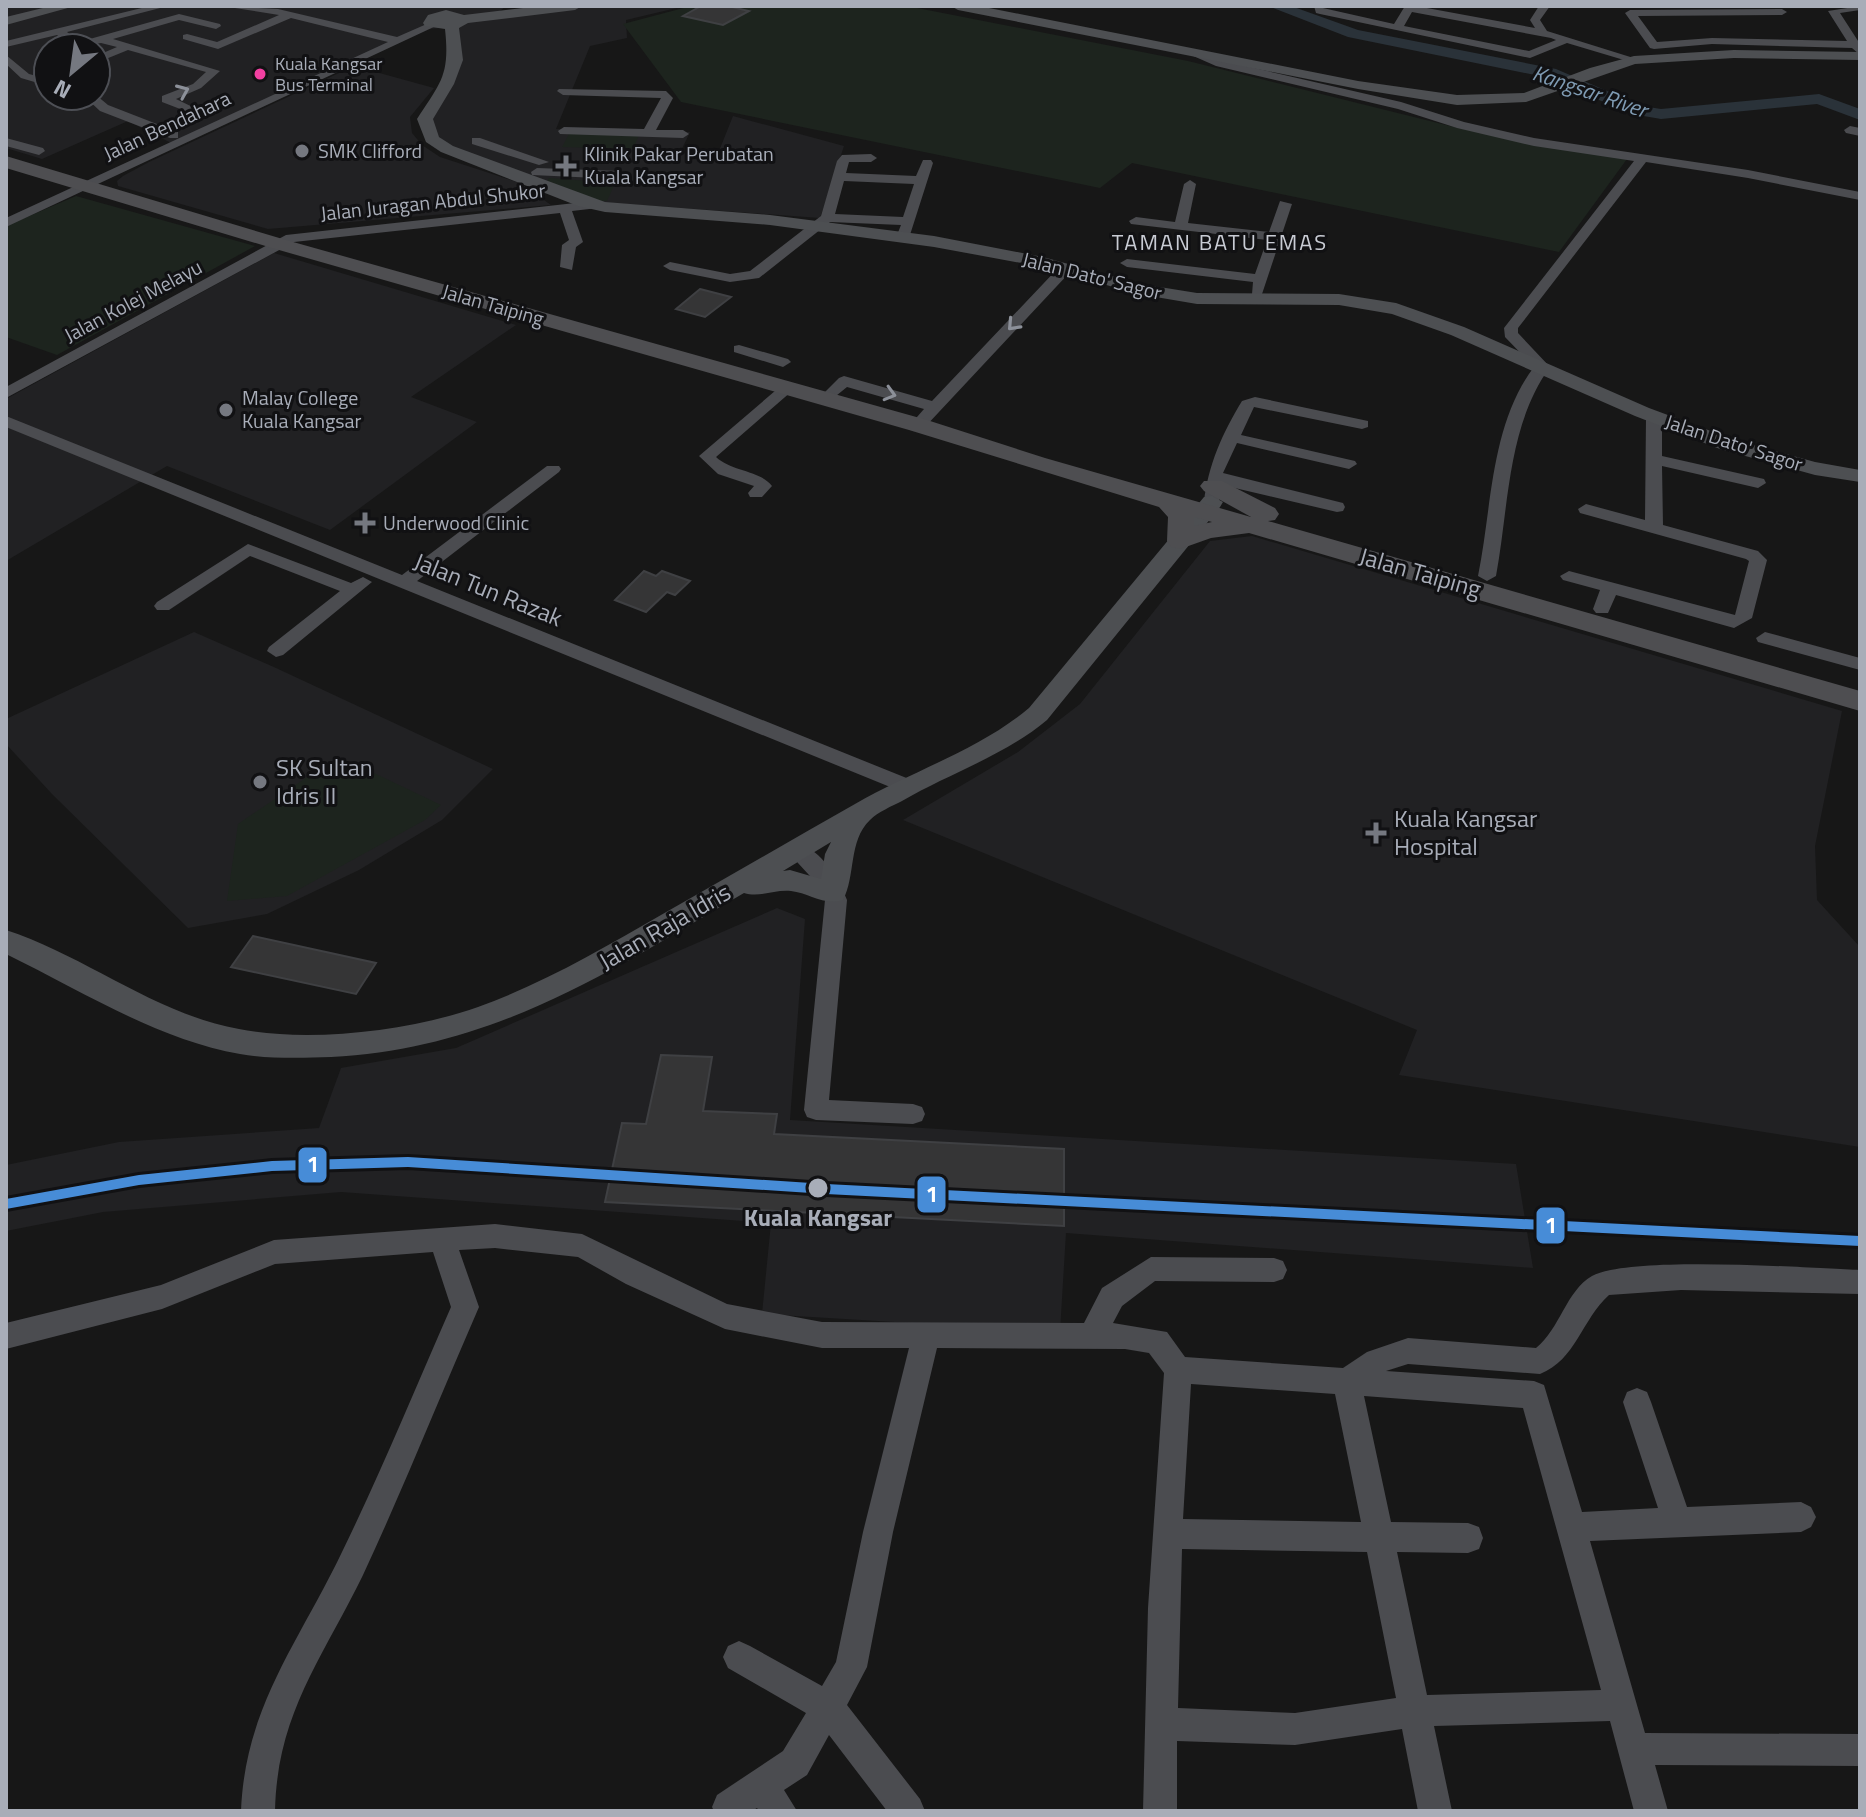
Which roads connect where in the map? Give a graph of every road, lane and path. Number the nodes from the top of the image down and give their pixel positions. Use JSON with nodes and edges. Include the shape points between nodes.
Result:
{"nodes":[{"id":1,"x":68,"y":6,"type":"edge"},
{"id":2,"x":163,"y":6,"type":"edge"},
{"id":3,"x":227,"y":6,"type":"edge"},
{"id":4,"x":575,"y":6,"type":"edge"},
{"id":5,"x":958,"y":6,"type":"edge"},
{"id":6,"x":1319,"y":6,"type":"edge"},
{"id":7,"x":1545,"y":6,"type":"edge"},
{"id":8,"x":1410,"y":7,"type":"edge"},
{"id":9,"x":1860,"y":7,"type":"edge"},
{"id":10,"x":424,"y":8,"type":"edge"},
{"id":11,"x":1652,"y":8,"type":"edge"},
{"id":12,"x":1782,"y":12,"type":"dead end"},
{"id":13,"x":289,"y":15,"type":"junction"},
{"id":14,"x":6,"y":21,"type":"edge"},
{"id":15,"x":447,"y":21,"type":"junction"},
{"id":16,"x":216,"y":26,"type":"junction"},
{"id":17,"x":1397,"y":28,"type":"junction"},
{"id":18,"x":254,"y":30,"type":"junction"},
{"id":19,"x":59,"y":31,"type":"joint"},
{"id":20,"x":1543,"y":33,"type":"junction"},
{"id":21,"x":112,"y":36,"type":"edge"},
{"id":22,"x":1567,"y":39,"type":"junction"},
{"id":23,"x":395,"y":40,"type":"junction"},
{"id":24,"x":112,"y":43,"type":"edge"},
{"id":25,"x":6,"y":44,"type":"edge"},
{"id":26,"x":1654,"y":46,"type":"junction"},
{"id":27,"x":126,"y":47,"type":"junction"},
{"id":28,"x":1609,"y":51,"type":"junction"},
{"id":29,"x":1858,"y":51,"type":"edge"},
{"id":30,"x":112,"y":53,"type":"edge"},
{"id":31,"x":1195,"y":53,"type":"junction"},
{"id":32,"x":6,"y":58,"type":"edge"},
{"id":33,"x":1634,"y":60,"type":"junction"},
{"id":34,"x":32,"y":78,"type":"edge"},
{"id":35,"x":1305,"y":83,"type":"junction"},
{"id":36,"x":1358,"y":85,"type":"junction"},
{"id":37,"x":563,"y":91,"type":"dead end"},
{"id":38,"x":112,"y":111,"type":"edge"},
{"id":39,"x":163,"y":131,"type":"junction"},
{"id":40,"x":648,"y":133,"type":"junction"},
{"id":41,"x":683,"y":134,"type":"dead end"},
{"id":42,"x":187,"y":140,"type":"junction"},
{"id":43,"x":476,"y":141,"type":"dead end"},
{"id":44,"x":6,"y":142,"type":"edge"},
{"id":45,"x":39,"y":151,"type":"dead end"},
{"id":46,"x":871,"y":158,"type":"dead end"},
{"id":47,"x":1642,"y":159,"type":"junction"},
{"id":48,"x":6,"y":162,"type":"edge"},
{"id":49,"x":927,"y":163,"type":"dead end"},
{"id":50,"x":536,"y":171,"type":"junction"},
{"id":51,"x":619,"y":175,"type":"dead end"},
{"id":52,"x":839,"y":177,"type":"junction"},
{"id":53,"x":921,"y":180,"type":"junction"},
{"id":54,"x":1190,"y":184,"type":"dead end"},
{"id":55,"x":84,"y":187,"type":"junction"},
{"id":56,"x":1860,"y":196,"type":"edge"},
{"id":57,"x":1285,"y":204,"type":"dead end"},
{"id":58,"x":576,"y":206,"type":"junction"},
{"id":59,"x":1136,"y":221,"type":"dead end"},
{"id":60,"x":821,"y":222,"type":"junction"},
{"id":61,"x":6,"y":223,"type":"edge"},
{"id":62,"x":1181,"y":226,"type":"junction"},
{"id":63,"x":906,"y":228,"type":"junction"},
{"id":64,"x":1274,"y":237,"type":"junction"},
{"id":65,"x":279,"y":244,"type":"junction"},
{"id":66,"x":1127,"y":263,"type":"dead end"},
{"id":67,"x":670,"y":266,"type":"dead end"},
{"id":68,"x":567,"y":267,"type":"dead end"},
{"id":69,"x":1066,"y":268,"type":"junction"},
{"id":70,"x":1262,"y":279,"type":"junction"},
{"id":71,"x":1253,"y":300,"type":"junction"},
{"id":72,"x":739,"y":349,"type":"dead end"},
{"id":73,"x":763,"y":356,"type":"junction"},
{"id":74,"x":783,"y":362,"type":"dead end"},
{"id":75,"x":1542,"y":367,"type":"junction"},
{"id":76,"x":740,"y":375,"type":"junction"},
{"id":77,"x":787,"y":388,"type":"junction"},
{"id":78,"x":6,"y":393,"type":"edge"},
{"id":79,"x":927,"y":416,"type":"junction"},
{"id":80,"x":1654,"y":417,"type":"junction"},
{"id":81,"x":6,"y":421,"type":"edge"},
{"id":82,"x":1362,"y":424,"type":"dead end"},
{"id":83,"x":1231,"y":437,"type":"junction"},
{"id":84,"x":980,"y":444,"type":"junction"},
{"id":85,"x":1653,"y":459,"type":"junction"},
{"id":86,"x":1349,"y":464,"type":"dead end"},
{"id":87,"x":553,"y":469,"type":"dead end"},
{"id":88,"x":1860,"y":476,"type":"edge"},
{"id":89,"x":1758,"y":483,"type":"dead end"},
{"id":90,"x":756,"y":493,"type":"dead end"},
{"id":91,"x":1211,"y":494,"type":"junction"},
{"id":92,"x":1167,"y":500,"type":"junction"},
{"id":93,"x":1337,"y":507,"type":"dead end"},
{"id":94,"x":1586,"y":509,"type":"dead end"},
{"id":95,"x":1266,"y":522,"type":"junction"},
{"id":96,"x":1654,"y":526,"type":"junction"},
{"id":97,"x":1180,"y":541,"type":"junction"},
{"id":98,"x":377,"y":571,"type":"junction"},
{"id":99,"x":1487,"y":576,"type":"junction"},
{"id":100,"x":1569,"y":576,"type":"dead end"},
{"id":101,"x":404,"y":582,"type":"junction"},
{"id":102,"x":353,"y":590,"type":"junction"},
{"id":103,"x":1606,"y":598,"type":"junction"},
{"id":104,"x":163,"y":606,"type":"dead end"},
{"id":105,"x":1765,"y":638,"type":"dead end"},
{"id":106,"x":1665,"y":642,"type":"junction"},
{"id":107,"x":276,"y":651,"type":"dead end"},
{"id":108,"x":1798,"y":658,"type":"junction"},
{"id":109,"x":1860,"y":664,"type":"edge"},
{"id":110,"x":1860,"y":687,"type":"edge"},
{"id":111,"x":1860,"y":701,"type":"edge"},
{"id":112,"x":907,"y":786,"type":"junction"},
{"id":113,"x":858,"y":815,"type":"junction"},
{"id":114,"x":798,"y":851,"type":"junction"},
{"id":115,"x":732,"y":889,"type":"junction"},
{"id":116,"x":833,"y":893,"type":"junction"},
{"id":117,"x":6,"y":941,"type":"edge"},
{"id":118,"x":913,"y":1114,"type":"dead end"},
{"id":119,"x":442,"y":1240,"type":"junction"},
{"id":120,"x":1274,"y":1270,"type":"dead end"},
{"id":121,"x":1860,"y":1282,"type":"edge"},
{"id":122,"x":6,"y":1336,"type":"edge"},
{"id":123,"x":926,"y":1336,"type":"junction"},
{"id":124,"x":1092,"y":1336,"type":"junction"},
{"id":125,"x":1178,"y":1370,"type":"junction"},
{"id":126,"x":1347,"y":1382,"type":"junction"},
{"id":127,"x":1637,"y":1402,"type":"dead end"},
{"id":128,"x":1801,"y":1517,"type":"dead end"},
{"id":129,"x":1678,"y":1523,"type":"junction"},
{"id":130,"x":1572,"y":1527,"type":"junction"},
{"id":131,"x":1167,"y":1534,"type":"junction"},
{"id":132,"x":1378,"y":1537,"type":"junction"},
{"id":133,"x":1468,"y":1538,"type":"dead end"},
{"id":134,"x":739,"y":1657,"type":"dead end"},
{"id":135,"x":1622,"y":1705,"type":"junction"},
{"id":136,"x":828,"y":1707,"type":"junction"},
{"id":137,"x":1414,"y":1711,"type":"junction"},
{"id":138,"x":1161,"y":1724,"type":"junction"},
{"id":139,"x":1634,"y":1749,"type":"junction"},
{"id":140,"x":1860,"y":1750,"type":"edge"},
{"id":141,"x":770,"y":1798,"type":"edge"},
{"id":142,"x":729,"y":1807,"type":"dead end"},
{"id":143,"x":258,"y":1811,"type":"edge"},
{"id":144,"x":908,"y":1811,"type":"edge"},
{"id":145,"x":1160,"y":1811,"type":"edge"},
{"id":146,"x":1435,"y":1811,"type":"edge"},
{"id":147,"x":1651,"y":1811,"type":"edge"}],
"edges":[{"from":1,"to":14,"type":"main road"},
{"from":2,"to":19,"type":"street"},
{"from":3,"to":13,"type":"street"},
{"from":4,"to":15,"type":"main road"},
{"from":5,"to":31,"type":"main road"},
{"from":6,"to":17,"type":"street","via":[[1332,15]]},
{"from":7,"to":20,"type":"street","via":[[1535,20]]},
{"from":8,"to":17,"type":"street"},
{"from":8,"to":20,"type":"street"},
{"from":9,"to":29,"type":"street","via":[[1833,11]]},
{"from":10,"to":15,"type":"main road"},
{"from":11,"to":12,"type":"street"},
{"from":11,"to":26,"type":"street","via":[[1630,13]]},
{"from":13,"to":18,"type":"street"},
{"from":13,"to":23,"type":"street"},
{"from":15,"to":23,"type":"street","name":"Jalan Bendahara"},
{"from":15,"to":50,"type":"main road","via":[[456,60],[425,119],[432,139],[447,149]]},
{"from":16,"to":18,"type":"street"},
{"from":16,"to":18,"type":"street","via":[[187,37],[218,46]]},
{"from":16,"to":21,"type":"street","via":[[179,17]]},
{"from":17,"to":22,"type":"street","via":[[1532,55]]},
{"from":19,"to":25,"type":"street"},
{"from":20,"to":22,"type":"street"},
{"from":22,"to":28,"type":"street"},
{"from":23,"to":42,"type":"street","name":"Jalan Bendahara"},
{"from":24,"to":27,"type":"street"},
{"from":26,"to":28,"type":"street"},
{"from":26,"to":29,"type":"street","via":[[1712,41]]},
{"from":27,"to":30,"type":"street"},
{"from":39,"to":27,"type":"street","one_way":true,"via":[[197,112],[166,99],[197,86],[214,71]]},
{"from":28,"to":33,"type":"street"},
{"from":29,"to":33,"type":"main road"},
{"from":31,"to":35,"type":"street"},
{"from":31,"to":36,"type":"main road"},
{"from":32,"to":34,"type":"street"},
{"from":33,"to":36,"type":"main road","via":[[1508,99],[1457,100]]},
{"from":35,"to":36,"type":"main road"},
{"from":35,"to":47,"type":"street","via":[[1491,133]]},
{"from":37,"to":40,"type":"street","via":[[662,93],[667,98]]},
{"from":38,"to":39,"type":"street"},
{"from":39,"to":42,"type":"street"},
{"from":40,"to":41,"type":"street"},
{"from":40,"to":50,"type":"street","via":[[560,136]]},
{"from":42,"to":55,"type":"street","name":"Jalan Bendahara"},
{"from":43,"to":50,"type":"street"},
{"from":44,"to":45,"type":"street"},
{"from":46,"to":52,"type":"street","via":[[846,158]]},
{"from":47,"to":56,"type":"street"},
{"from":47,"to":75,"type":"street","via":[[1511,328],[1516,342]]},
{"from":48,"to":55,"type":"highway","name":"Jalan Taiping"},
{"from":49,"to":53,"type":"street"},
{"from":50,"to":51,"type":"street"},
{"from":50,"to":58,"type":"main road","via":[[564,204]]},
{"from":52,"to":53,"type":"street"},
{"from":52,"to":60,"type":"street"},
{"from":53,"to":63,"type":"street"},
{"from":54,"to":62,"type":"street"},
{"from":55,"to":61,"type":"street","name":"Jalan Bendahara"},
{"from":55,"to":65,"type":"highway","name":"Jalan Taiping"},
{"from":57,"to":64,"type":"street"},
{"from":58,"to":60,"type":"main road","name":"Jalan Dato' Sagor"},
{"from":58,"to":65,"type":"street","name":"Jalan Juragan Abdul Shukor","via":[[306,235]]},
{"from":58,"to":68,"type":"street","via":[[576,242],[569,245]]},
{"from":59,"to":62,"type":"street"},
{"from":60,"to":63,"type":"main road","name":"Jalan Dato' Sagor"},
{"from":60,"to":67,"type":"street","via":[[754,275],[730,278]]},
{"from":62,"to":64,"type":"street"},
{"from":63,"to":69,"type":"main road","name":"Jalan Dato' Sagor"},
{"from":64,"to":70,"type":"street"},
{"from":65,"to":76,"type":"highway","name":"Jalan Taiping"},
{"from":65,"to":78,"type":"street","name":"Jalan Kolej Melayu"},
{"from":66,"to":70,"type":"street"},
{"from":69,"to":71,"type":"main road","name":"Jalan Dato' Sagor","via":[[1168,295]]},
{"from":69,"to":79,"type":"street","one_way":true},
{"from":70,"to":71,"type":"street"},
{"from":71,"to":75,"type":"main road","name":"Jalan Dato' Sagor","via":[[1337,299],[1391,308]]},
{"from":72,"to":73,"type":"street"},
{"from":73,"to":74,"type":"street"},
{"from":73,"to":76,"type":"street"},
{"from":75,"to":80,"type":"main road","name":"Jalan Dato' Sagor"},
{"from":75,"to":99,"type":"street","via":[[1521,397]]},
{"from":76,"to":77,"type":"highway","name":"Jalan Taiping"},
{"from":77,"to":79,"type":"highway","name":"Jalan Taiping"},
{"from":77,"to":90,"type":"street","via":[[707,456],[726,471],[761,483],[764,486]]},
{"from":79,"to":84,"type":"highway","name":"Jalan Taiping"},
{"from":80,"to":85,"type":"street"},
{"from":80,"to":88,"type":"main road","name":"Jalan Dato' Sagor","via":[[1801,467]]},
{"from":81,"to":98,"type":"street","name":"Jalan Tun Razak"},
{"from":82,"to":83,"type":"street","via":[[1255,402],[1244,409]]},
{"from":83,"to":86,"type":"street"},
{"from":83,"to":91,"type":"street"},
{"from":84,"to":91,"type":"highway","name":"Jalan Taiping"},
{"from":84,"to":92,"type":"highway","name":"Jalan Taiping"},
{"from":85,"to":89,"type":"street"},
{"from":85,"to":96,"type":"street"},
{"from":87,"to":101,"type":"street"},
{"from":91,"to":92,"type":"highway","name":"Jalan Taiping"},
{"from":91,"to":93,"type":"street"},
{"from":91,"to":95,"type":"highway","name":"Jalan Taiping"},
{"from":91,"to":97,"type":"main road","name":"Jalan Raja Idris"},
{"from":92,"to":97,"type":"highway","via":[[1181,516]]},
{"from":94,"to":96,"type":"street"},
{"from":95,"to":97,"type":"highway"},
{"from":95,"to":99,"type":"highway","name":"Jalan Taiping"},
{"from":95,"to":106,"type":"highway","name":"Jalan Taiping"},
{"from":96,"to":103,"type":"street","via":[[1758,560],[1743,618],[1734,622]]},
{"from":97,"to":112,"type":"main road","name":"Jalan Raja Idris","via":[[1038,714],[1014,734]]},
{"from":98,"to":101,"type":"street","name":"Jalan Tun Razak"},
{"from":98,"to":102,"type":"street"},
{"from":99,"to":103,"type":"highway","name":"Jalan Taiping"},
{"from":100,"to":103,"type":"street"},
{"from":101,"to":112,"type":"street","name":"Jalan Tun Razak"},
{"from":102,"to":104,"type":"street","via":[[248,549]]},
{"from":102,"to":107,"type":"street"},
{"from":103,"to":106,"type":"highway","via":[[1614,619]]},
{"from":103,"to":108,"type":"highway","name":"Jalan Taiping"},
{"from":105,"to":108,"type":"street"},
{"from":106,"to":111,"type":"highway","name":"Jalan Taiping"},
{"from":108,"to":109,"type":"street"},
{"from":108,"to":110,"type":"highway","name":"Jalan Taiping"},
{"from":112,"to":113,"type":"main road","name":"Jalan Raja Idris"},
{"from":113,"to":114,"type":"main road","name":"Jalan Raja Idris"},
{"from":113,"to":116,"type":"main road","via":[[839,854]]},
{"from":114,"to":115,"type":"main road","name":"Jalan Raja Idris"},
{"from":114,"to":116,"type":"street","via":[[830,883]]},
{"from":115,"to":116,"type":"main road","via":[[776,879],[805,882]]},
{"from":115,"to":117,"type":"main road","name":"Jalan Raja Idris","via":[[586,972],[483,1018],[367,1043],[240,1042],[193,1029]]},
{"from":116,"to":118,"type":"street","via":[[816,1110]]},
{"from":119,"to":122,"type":"street","via":[[274,1252],[162,1297]]},
{"from":119,"to":123,"type":"street","via":[[495,1236],[582,1246],[725,1316],[822,1335]]},
{"from":119,"to":143,"type":"street","via":[[465,1307],[352,1564],[278,1704],[259,1772]]},
{"from":120,"to":124,"type":"street","via":[[1151,1269],[1112,1297]]},
{"from":121,"to":126,"type":"street","via":[[1604,1282],[1540,1361],[1408,1351],[1377,1361]]},
{"from":123,"to":124,"type":"street"},
{"from":123,"to":136,"type":"street","via":[[851,1667]]},
{"from":124,"to":125,"type":"street","via":[[1157,1341]]},
{"from":125,"to":126,"type":"street"},
{"from":125,"to":131,"type":"street"},
{"from":126,"to":130,"type":"street","via":[[1534,1395]]},
{"from":126,"to":132,"type":"street"},
{"from":127,"to":129,"type":"street"},
{"from":128,"to":129,"type":"street"},
{"from":129,"to":130,"type":"street"},
{"from":130,"to":135,"type":"street"},
{"from":131,"to":132,"type":"street"},
{"from":131,"to":138,"type":"street"},
{"from":132,"to":133,"type":"street"},
{"from":132,"to":137,"type":"street"},
{"from":134,"to":136,"type":"street"},
{"from":135,"to":137,"type":"street"},
{"from":135,"to":139,"type":"street"},
{"from":136,"to":141,"type":"street"},
{"from":136,"to":144,"type":"street"},
{"from":137,"to":138,"type":"street","via":[[1295,1729]]},
{"from":137,"to":146,"type":"street"},
{"from":138,"to":145,"type":"street"},
{"from":139,"to":140,"type":"street"},
{"from":139,"to":147,"type":"street"},
{"from":141,"to":142,"type":"street"}]}
